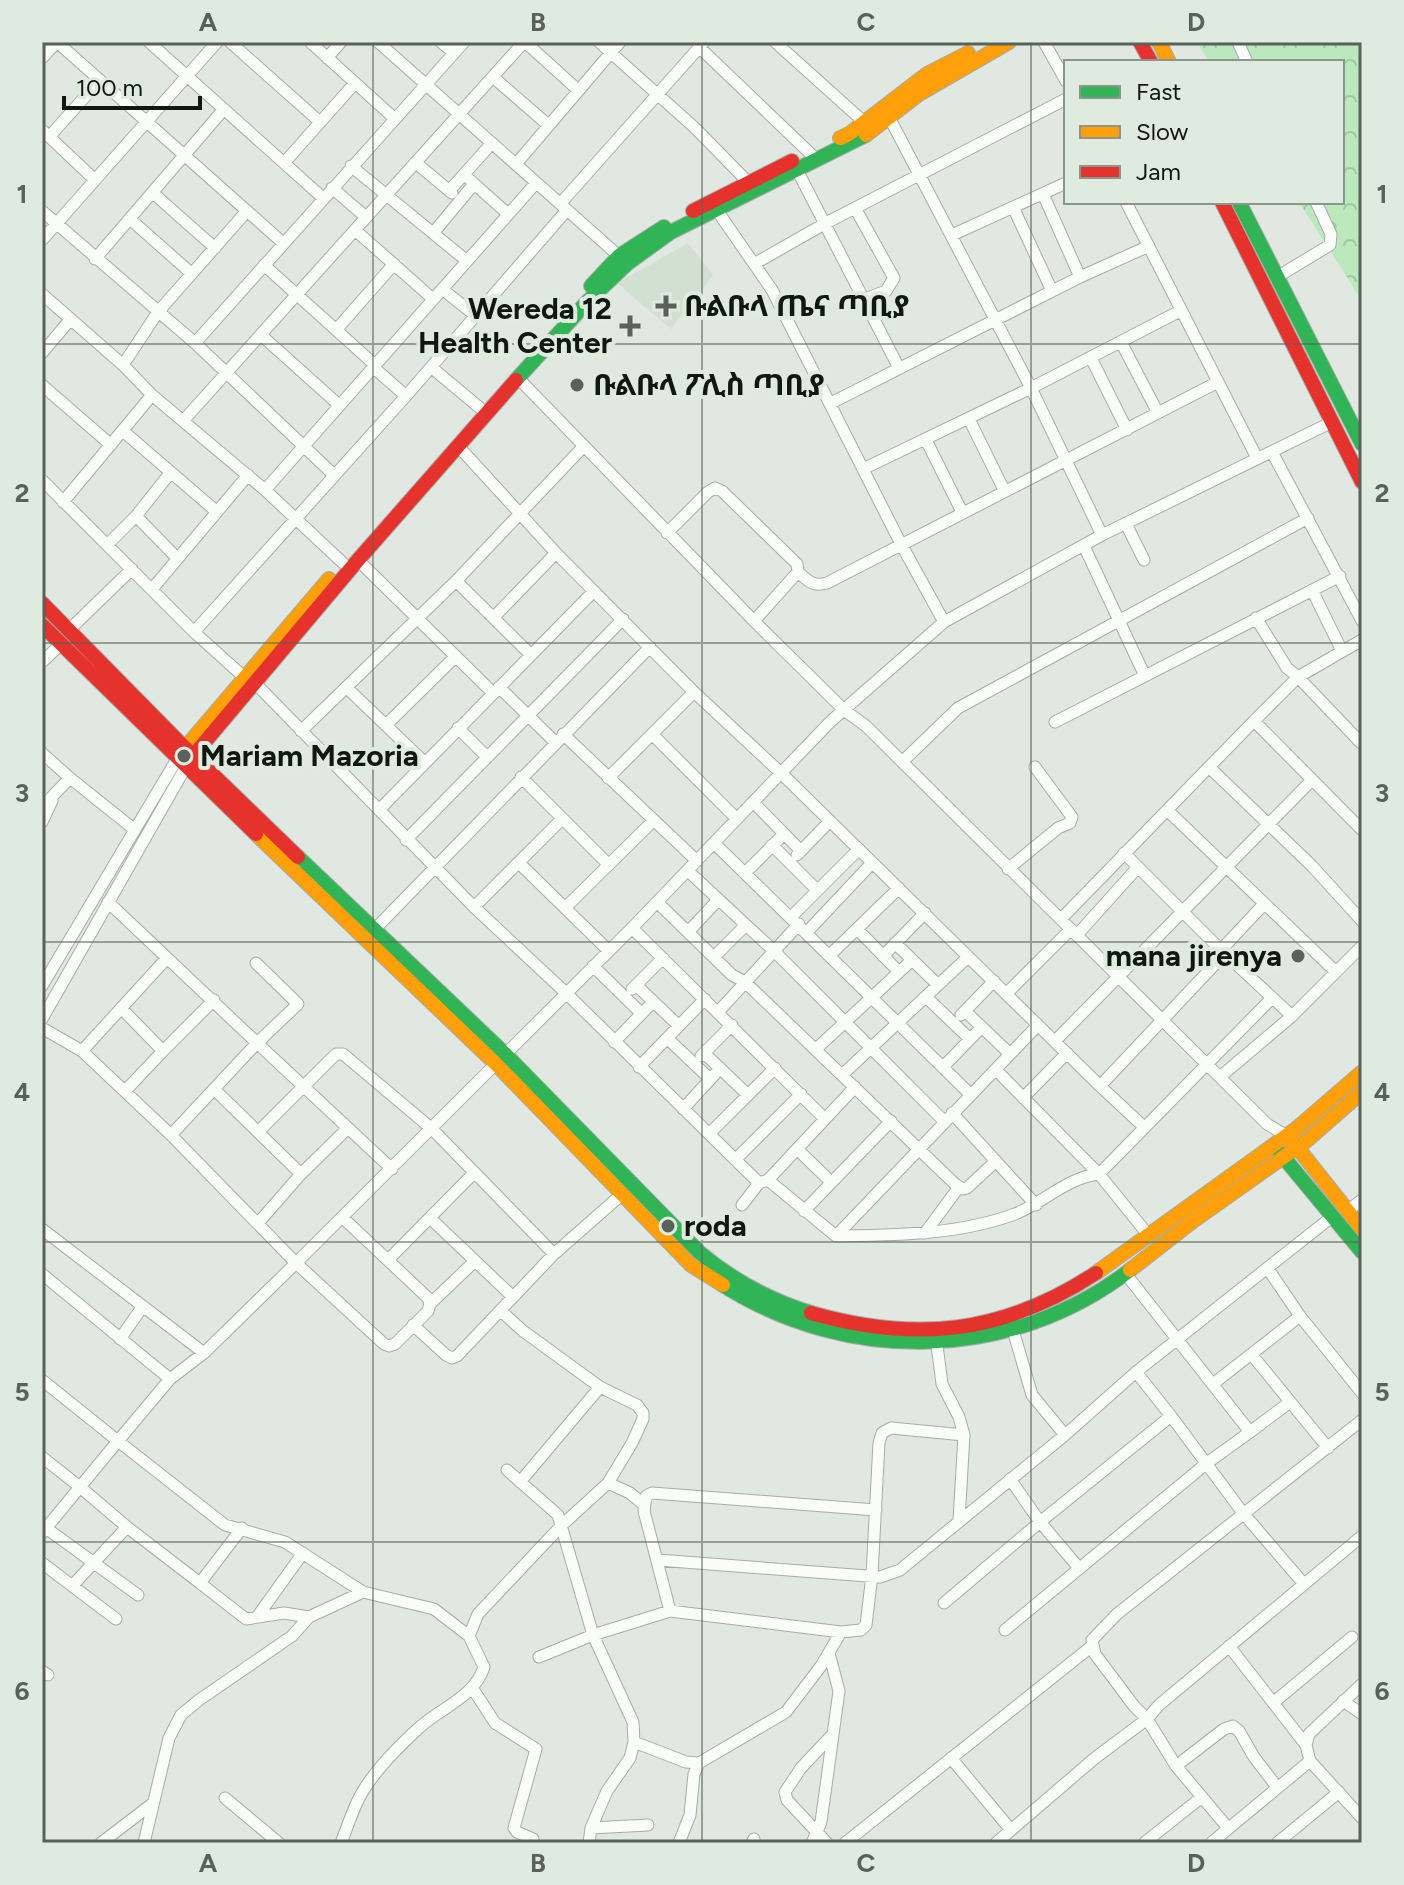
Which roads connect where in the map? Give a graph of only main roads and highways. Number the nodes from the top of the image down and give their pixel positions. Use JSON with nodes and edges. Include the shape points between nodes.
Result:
{"nodes":[{"id":1,"x":990,"y":42,"type":"edge"},
{"id":2,"x":1009,"y":42,"type":"edge"},
{"id":3,"x":1140,"y":42,"type":"edge"},
{"id":4,"x":1159,"y":42,"type":"edge"},
{"id":5,"x":1150,"y":60,"type":"edge"},
{"id":6,"x":1168,"y":60,"type":"edge"},
{"id":7,"x":813,"y":156,"type":"junction"},
{"id":8,"x":1223,"y":204,"type":"edge"},
{"id":9,"x":1240,"y":204,"type":"edge"},
{"id":10,"x":1356,"y":416,"type":"edge"},
{"id":11,"x":1362,"y":444,"type":"edge"},
{"id":12,"x":1362,"y":482,"type":"edge"},
{"id":13,"x":351,"y":561,"type":"junction"},
{"id":14,"x":42,"y":603,"type":"edge"},
{"id":15,"x":42,"y":625,"type":"edge"},
{"id":16,"x":185,"y":757,"type":"junction"},
{"id":17,"x":501,"y":1060,"type":"junction"},
{"id":18,"x":1362,"y":1072,"type":"edge"},
{"id":19,"x":1362,"y":1092,"type":"edge"},
{"id":20,"x":1281,"y":1141,"type":"junction"},
{"id":21,"x":1298,"y":1148,"type":"junction"},
{"id":22,"x":1284,"y":1159,"type":"junction"},
{"id":23,"x":1340,"y":1214,"type":"junction"},
{"id":24,"x":1362,"y":1229,"type":"edge"},
{"id":25,"x":1362,"y":1252,"type":"edge"},
{"id":26,"x":1065,"y":1301,"type":"junction"},
{"id":27,"x":798,"y":1316,"type":"junction"}],
"edges":[{"from":1,"to":7,"type":"main road","via":[[927,74]]},
{"from":2,"to":7,"type":"main road","via":[[919,94],[868,134]]},
{"from":3,"to":5,"type":"main road"},
{"from":4,"to":6,"type":"main road"},
{"from":7,"to":13,"type":"main road","via":[[671,232],[628,263]]},
{"from":7,"to":13,"type":"main road","via":[[748,182],[619,256],[480,408]]},
{"from":8,"to":12,"type":"main road"},
{"from":9,"to":10,"type":"main road"},
{"from":10,"to":11,"type":"main road"},
{"from":13,"to":16,"type":"main road"},
{"from":14,"to":16,"type":"main road"},
{"from":15,"to":16,"type":"main road"},
{"from":16,"to":17,"type":"main road"},
{"from":16,"to":17,"type":"main road","via":[[375,929]]},
{"from":17,"to":27,"type":"main road","via":[[701,1253]]},
{"from":17,"to":27,"type":"main road","via":[[691,1265],[755,1306]]},
{"from":18,"to":20,"type":"main road"},
{"from":19,"to":21,"type":"main road"},
{"from":20,"to":21,"type":"main road"},
{"from":20,"to":22,"type":"main road"},
{"from":20,"to":26,"type":"main road"},
{"from":21,"to":22,"type":"main road"},
{"from":21,"to":23,"type":"main road"},
{"from":22,"to":23,"type":"main road"},
{"from":22,"to":26,"type":"main road","via":[[1102,1290]]},
{"from":23,"to":24,"type":"main road"},
{"from":23,"to":25,"type":"main road"},
{"from":26,"to":27,"type":"main road","via":[[942,1331]]},
{"from":26,"to":27,"type":"main road","via":[[1013,1330],[937,1345],[843,1336]]}]}
